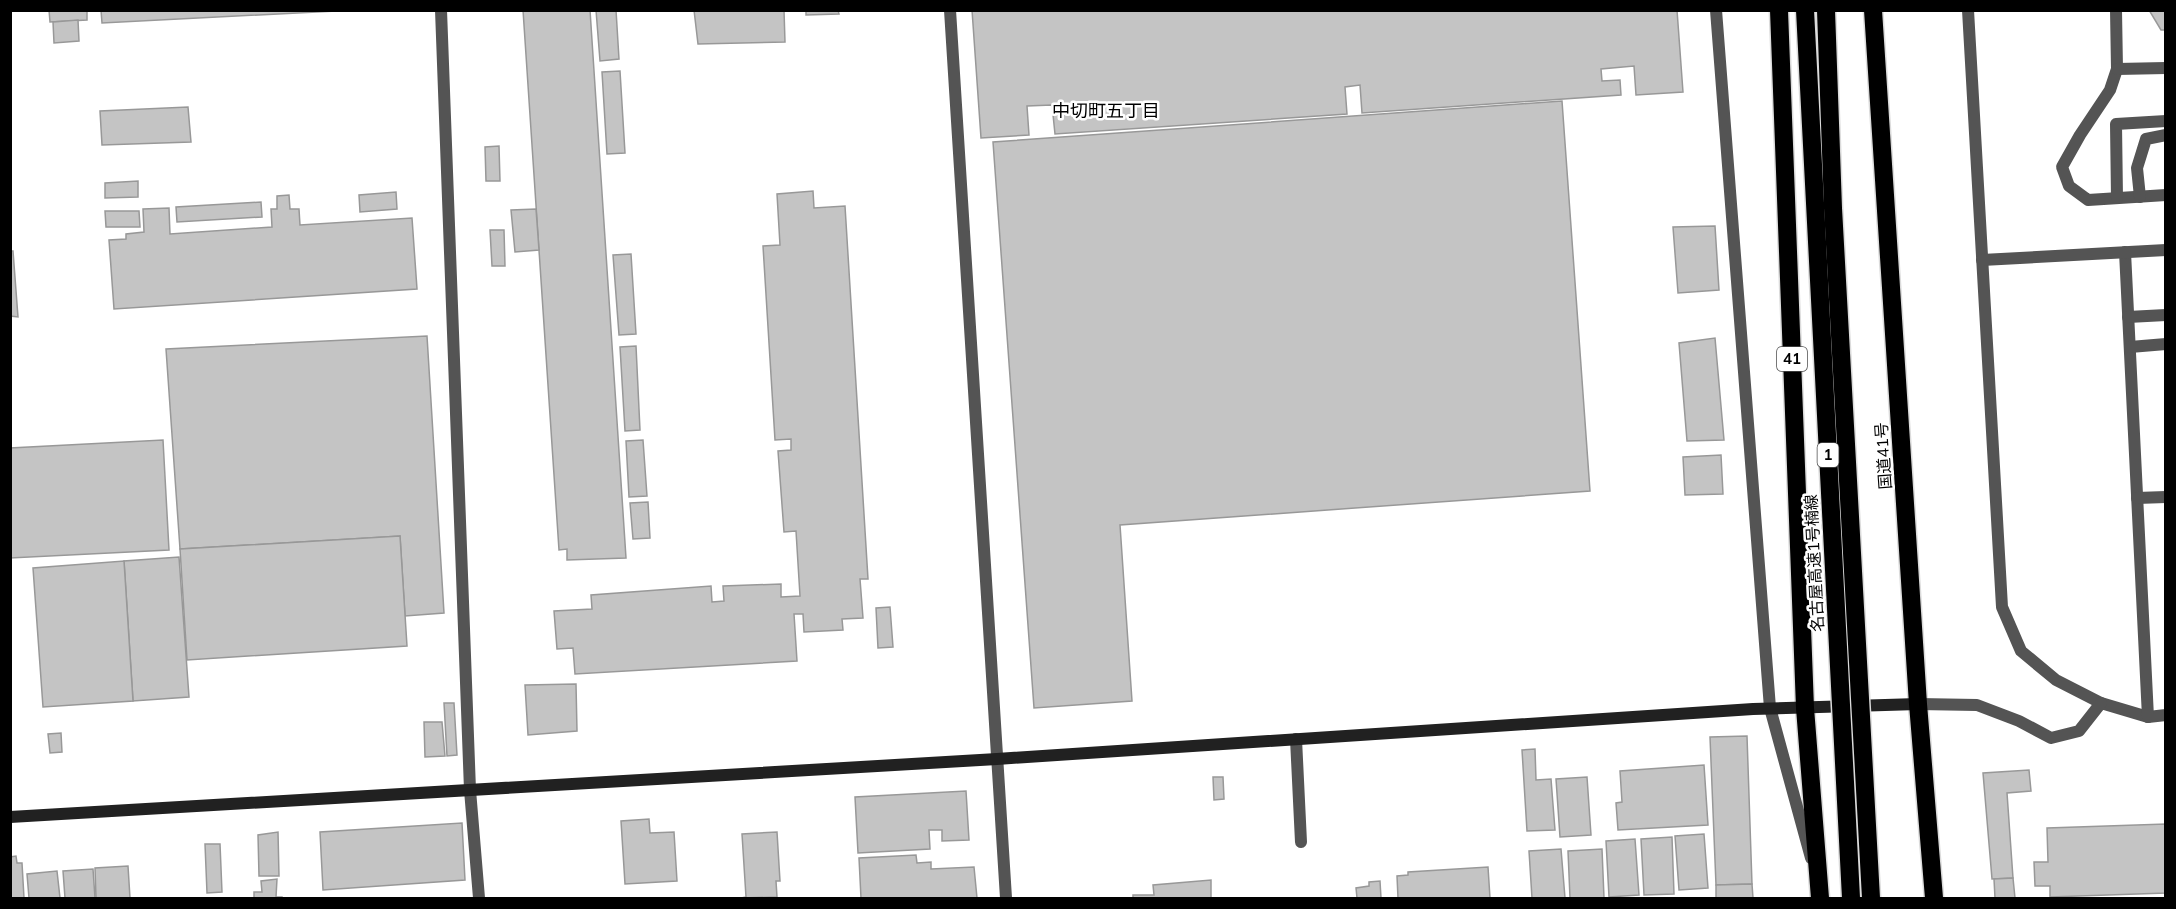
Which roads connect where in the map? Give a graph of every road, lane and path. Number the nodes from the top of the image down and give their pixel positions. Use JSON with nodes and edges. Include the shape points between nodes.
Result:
{"nodes":[{"id":1,"x":441,"y":10,"type":"edge"},
{"id":2,"x":950,"y":10,"type":"edge"},
{"id":3,"x":1716,"y":10,"type":"edge"},
{"id":4,"x":1779,"y":10,"type":"edge"},
{"id":5,"x":1805,"y":10,"type":"edge"},
{"id":6,"x":1826,"y":10,"type":"edge"},
{"id":7,"x":1873,"y":10,"type":"edge"},
{"id":8,"x":1968,"y":10,"type":"edge"},
{"id":9,"x":2116,"y":10,"type":"edge"},
{"id":10,"x":2166,"y":68,"type":"edge"},
{"id":11,"x":2117,"y":69,"type":"junction"},
{"id":12,"x":2166,"y":121,"type":"edge"},
{"id":13,"x":2166,"y":135,"type":"edge"},
{"id":14,"x":2166,"y":195,"type":"edge"},
{"id":15,"x":2140,"y":197,"type":"junction"},
{"id":16,"x":2117,"y":198,"type":"junction"},
{"id":17,"x":2166,"y":250,"type":"edge"},
{"id":18,"x":2125,"y":252,"type":"junction"},
{"id":19,"x":1982,"y":260,"type":"junction"},
{"id":20,"x":2166,"y":315,"type":"edge"},
{"id":21,"x":2128,"y":317,"type":"junction"},
{"id":22,"x":2166,"y":344,"type":"edge"},
{"id":23,"x":2130,"y":347,"type":"junction"},
{"id":24,"x":2166,"y":496,"type":"edge"},
{"id":25,"x":2137,"y":498,"type":"junction"},
{"id":26,"x":2101,"y":702,"type":"junction"},
{"id":27,"x":1918,"y":704,"type":"junction"},
{"id":28,"x":1770,"y":708,"type":"junction"},
{"id":29,"x":1805,"y":708,"type":"junction"},
{"id":30,"x":2166,"y":715,"type":"edge"},
{"id":31,"x":2148,"y":717,"type":"junction"},
{"id":32,"x":1296,"y":739,"type":"junction"},
{"id":33,"x":997,"y":759,"type":"junction"},
{"id":34,"x":470,"y":790,"type":"junction"},
{"id":35,"x":10,"y":816,"type":"edge"},
{"id":36,"x":1301,"y":842,"type":"dead end"},
{"id":37,"x":1820,"y":895,"type":"edge"},
{"id":38,"x":479,"y":898,"type":"edge"},
{"id":39,"x":1006,"y":898,"type":"edge"},
{"id":40,"x":1851,"y":898,"type":"edge"},
{"id":41,"x":1871,"y":898,"type":"edge"},
{"id":42,"x":1934,"y":898,"type":"edge"}],
"edges":[{"from":1,"to":34,"type":"street"},
{"from":2,"to":33,"type":"street"},
{"from":3,"to":28,"type":"street"},
{"from":4,"to":29,"type":"highway","number":"41"},
{"from":5,"to":40,"type":"highway","name":"名古屋高速1号楠線","number":"1","bridge":true},
{"from":6,"to":41,"type":"highway","number":"1","bridge":true,"via":[[1833,208]]},
{"from":7,"to":27,"type":"highway","name":"国道41号"},
{"from":8,"to":19,"type":"street"},
{"from":9,"to":11,"type":"street"},
{"from":10,"to":11,"type":"street"},
{"from":11,"to":16,"type":"street","via":[[2110,90],[2062,166],[2069,186],[2088,200]]},
{"from":12,"to":16,"type":"street","via":[[2116,124]]},
{"from":13,"to":15,"type":"street","via":[[2146,139],[2137,168]]},
{"from":14,"to":15,"type":"street"},
{"from":15,"to":16,"type":"street"},
{"from":17,"to":18,"type":"street"},
{"from":18,"to":19,"type":"street"},
{"from":18,"to":21,"type":"street"},
{"from":19,"to":26,"type":"street","via":[[2002,607],[2021,651],[2056,680]]},
{"from":20,"to":21,"type":"street"},
{"from":21,"to":23,"type":"street"},
{"from":22,"to":23,"type":"street"},
{"from":23,"to":25,"type":"street"},
{"from":24,"to":25,"type":"street"},
{"from":25,"to":31,"type":"street"},
{"from":26,"to":27,"type":"street","via":[[2079,731],[2050,738],[1977,705]]},
{"from":26,"to":31,"type":"street"},
{"from":27,"to":29,"type":"street"},
{"from":27,"to":42,"type":"highway","name":"国道41号"},
{"from":28,"to":29,"type":"street"},
{"from":28,"to":32,"type":"street"},
{"from":28,"to":37,"type":"street"},
{"from":29,"to":37,"type":"highway","number":"41"},
{"from":30,"to":31,"type":"street"},
{"from":32,"to":33,"type":"street"},
{"from":32,"to":36,"type":"street"},
{"from":33,"to":34,"type":"street"},
{"from":33,"to":39,"type":"street"},
{"from":34,"to":35,"type":"street"},
{"from":34,"to":38,"type":"street"}]}
